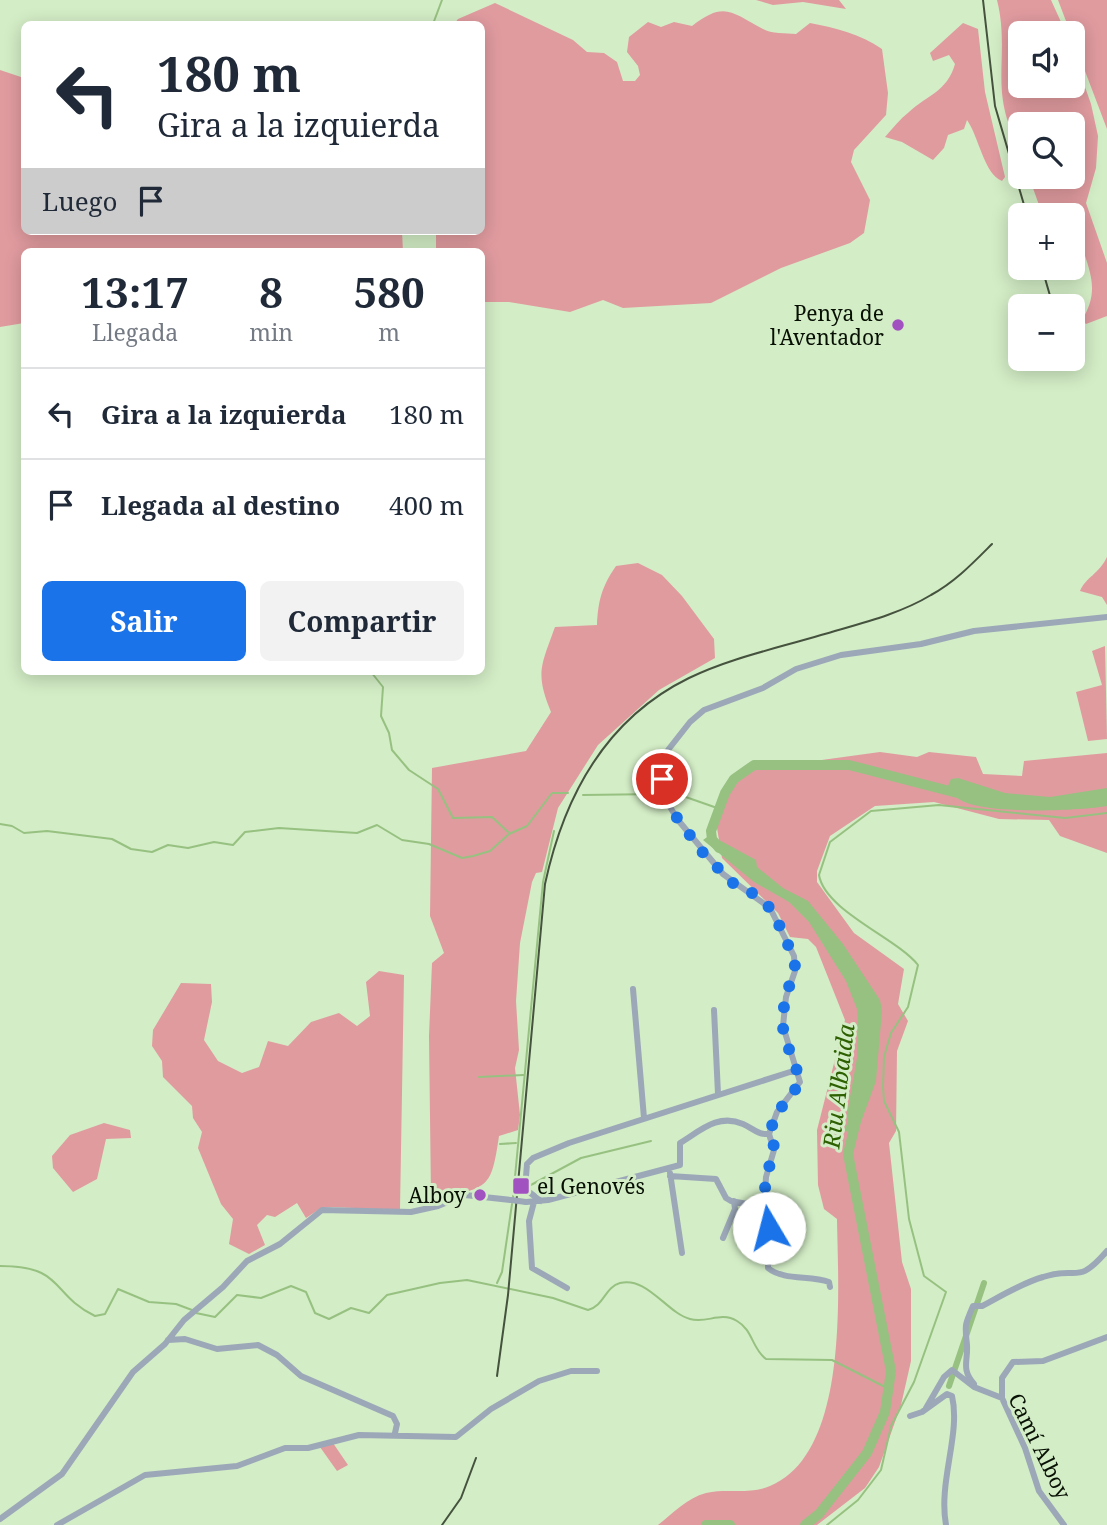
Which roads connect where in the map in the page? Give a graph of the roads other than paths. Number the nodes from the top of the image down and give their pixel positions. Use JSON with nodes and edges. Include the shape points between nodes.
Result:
{"nodes":[{"id":1,"x":1107,"y":617,"type":"edge"},
{"id":2,"x":633,"y":989,"type":"dead end"},
{"id":3,"x":714,"y":1010,"type":"dead end"},
{"id":4,"x":799,"y":1072,"type":"junction"},
{"id":5,"x":718,"y":1094,"type":"junction"},
{"id":6,"x":644,"y":1118,"type":"junction"},
{"id":7,"x":769,"y":1134,"type":"junction"},
{"id":8,"x":670,"y":1172,"type":"junction"},
{"id":9,"x":734,"y":1201,"type":"junction"},
{"id":10,"x":538,"y":1202,"type":"junction"},
{"id":11,"x":764,"y":1207,"type":"junction"},
{"id":12,"x":723,"y":1238,"type":"dead end"},
{"id":13,"x":1107,"y":1251,"type":"edge"},
{"id":14,"x":682,"y":1253,"type":"dead end"},
{"id":15,"x":830,"y":1286,"type":"dead end"},
{"id":16,"x":567,"y":1288,"type":"dead end"},
{"id":17,"x":1107,"y":1337,"type":"edge"},
{"id":18,"x":168,"y":1340,"type":"junction"},
{"id":19,"x":597,"y":1371,"type":"dead end"},
{"id":20,"x":980,"y":1390,"type":"junction"},
{"id":21,"x":1002,"y":1398,"type":"junction"},
{"id":22,"x":926,"y":1408,"type":"junction"},
{"id":23,"x":910,"y":1416,"type":"dead end"},
{"id":24,"x":395,"y":1433,"type":"junction"},
{"id":25,"x":0,"y":1519,"type":"edge"},
{"id":26,"x":57,"y":1525,"type":"edge"},
{"id":27,"x":946,"y":1525,"type":"edge"},
{"id":28,"x":1064,"y":1525,"type":"edge"}],
"edges":[{"from":1,"to":4,"type":"street","via":[[982,630],[841,655],[796,669],[763,688],[713,706],[675,738],[666,761],[663,799],[723,874],[770,908],[794,956],[783,1026]]},
{"from":2,"to":6,"type":"street"},
{"from":3,"to":5,"type":"street"},
{"from":4,"to":5,"type":"street"},
{"from":4,"to":7,"type":"street","via":[[799,1085],[777,1112]]},
{"from":5,"to":6,"type":"street"},
{"from":6,"to":10,"type":"street","via":[[529,1160],[525,1189]]},
{"from":7,"to":8,"type":"street","via":[[736,1122],[715,1122],[680,1143],[680,1165]]},
{"from":7,"to":11,"type":"street","via":[[774,1150]]},
{"from":8,"to":9,"type":"street","via":[[716,1180],[726,1198]]},
{"from":8,"to":10,"type":"street"},
{"from":8,"to":14,"type":"street"},
{"from":9,"to":11,"type":"street"},
{"from":9,"to":12,"type":"street"},
{"from":10,"to":16,"type":"street","via":[[528,1225],[532,1268]]},
{"from":10,"to":18,"type":"street","bridge":true,"via":[[465,1195],[411,1212],[322,1210],[280,1244],[247,1261]]},
{"from":11,"to":15,"type":"street","via":[[769,1228],[768,1268],[783,1275],[826,1281]]},
{"from":13,"to":20,"type":"street","via":[[1093,1268],[1082,1273],[1040,1278],[973,1307],[964,1331],[964,1369]]},
{"from":17,"to":21,"type":"street","via":[[1043,1360],[1013,1362],[1002,1378]]},
{"from":18,"to":24,"type":"street","via":[[186,1339],[217,1349],[247,1344],[263,1347],[301,1376],[393,1416]]},
{"from":18,"to":25,"type":"street","via":[[133,1372],[62,1474]]},
{"from":19,"to":24,"type":"street","via":[[571,1371],[539,1381],[491,1409],[456,1437]]},
{"from":20,"to":21,"type":"street","name":"Camí Alboy"},
{"from":20,"to":22,"type":"street","name":"Camí Alboy","via":[[952,1370]]},
{"from":21,"to":28,"type":"street","name":"Camí Alboy","via":[[1039,1491]]},
{"from":22,"to":23,"type":"street"},
{"from":22,"to":27,"type":"street","via":[[947,1394],[952,1396],[942,1499]]},
{"from":24,"to":26,"type":"street","via":[[285,1448],[237,1466],[145,1475]]}]}
